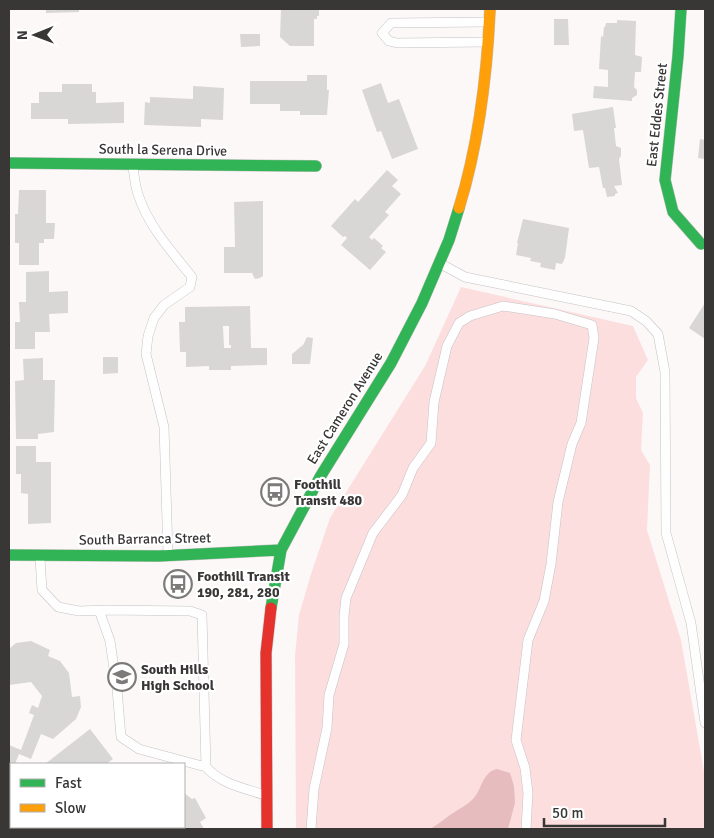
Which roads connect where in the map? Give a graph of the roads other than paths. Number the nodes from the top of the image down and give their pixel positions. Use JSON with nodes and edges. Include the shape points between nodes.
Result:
{"nodes":[{"id":1,"x":490,"y":9,"type":"edge"},
{"id":2,"x":682,"y":9,"type":"edge"},
{"id":3,"x":490,"y":22,"type":"junction"},
{"id":4,"x":489,"y":42,"type":"junction"},
{"id":5,"x":9,"y":163,"type":"edge"},
{"id":6,"x":133,"y":164,"type":"junction"},
{"id":7,"x":316,"y":166,"type":"dead end"},
{"id":8,"x":701,"y":244,"type":"dead end"},
{"id":9,"x":439,"y":263,"type":"junction"},
{"id":10,"x":281,"y":550,"type":"junction"},
{"id":11,"x":9,"y":555,"type":"edge"},
{"id":12,"x":40,"y":555,"type":"junction"},
{"id":13,"x":168,"y":556,"type":"junction"},
{"id":14,"x":99,"y":610,"type":"junction"},
{"id":15,"x":705,"y":723,"type":"edge"},
{"id":16,"x":206,"y":767,"type":"junction"},
{"id":17,"x":266,"y":796,"type":"junction"},
{"id":18,"x":267,"y":829,"type":"edge"},
{"id":19,"x":311,"y":829,"type":"edge"},
{"id":20,"x":526,"y":829,"type":"edge"}],
"edges":[{"from":1,"to":3,"type":"main road","name":"East Cameron Avenue"},
{"from":2,"to":8,"type":"main road","name":"East Eddes Street","via":[[664,180],[673,212]]},
{"from":3,"to":4,"type":"main road","name":"East Cameron Avenue"},
{"from":3,"to":4,"type":"lane","via":[[391,23],[382,33],[388,41],[397,43]]},
{"from":4,"to":9,"type":"main road","name":"East Cameron Avenue","via":[[483,104],[470,173],[450,240]]},
{"from":5,"to":6,"type":"main road","name":"South la Serena Drive"},
{"from":6,"to":7,"type":"main road","name":"South la Serena Drive"},
{"from":6,"to":13,"type":"lane","via":[[139,197],[151,222],[192,277],[190,287],[164,306],[154,318],[146,354],[164,427]]},
{"from":9,"to":10,"type":"main road","name":"East Cameron Avenue","via":[[391,363],[320,476]]},
{"from":9,"to":15,"type":"lane","via":[[465,277],[631,311],[658,334],[665,372],[666,533],[691,623]]},
{"from":10,"to":13,"type":"main road","name":"South Barranca Street"},
{"from":10,"to":17,"type":"main road","name":"East Cameron Avenue","via":[[266,653]]},
{"from":11,"to":12,"type":"main road","name":"South Barranca Street"},
{"from":12,"to":13,"type":"main road","name":"South Barranca Street"},
{"from":12,"to":14,"type":"lane","via":[[42,590],[58,607]]},
{"from":14,"to":16,"type":"lane","via":[[110,641],[121,737],[139,749]]},
{"from":14,"to":16,"type":"lane","via":[[190,611],[202,615]]},
{"from":16,"to":17,"type":"lane","via":[[226,783]]},
{"from":17,"to":18,"type":"main road","name":"East Cameron Avenue"},
{"from":19,"to":20,"type":"lane","via":[[329,695],[344,644],[346,598],[373,533],[402,495],[413,468],[431,443],[434,402],[447,346],[459,324],[470,316],[503,306],[555,314],[592,325],[594,338],[581,423],[572,444],[558,502],[544,601],[528,640],[516,740],[525,768],[528,793]]}]}
